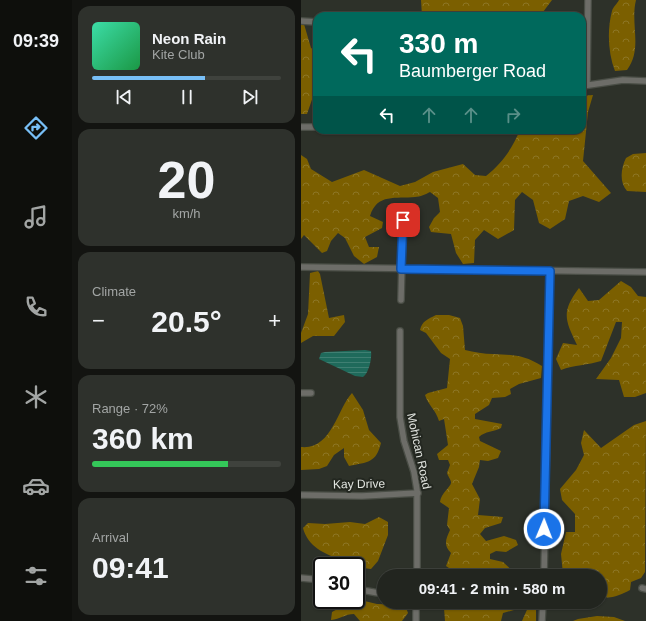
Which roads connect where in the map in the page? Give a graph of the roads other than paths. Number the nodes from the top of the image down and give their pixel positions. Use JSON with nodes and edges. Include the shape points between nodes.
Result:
{"nodes":[{"id":1,"x":588,"y":0,"type":"edge"},
{"id":2,"x":301,"y":21,"type":"edge"},
{"id":3,"x":313,"y":22,"type":"edge"},
{"id":4,"x":586,"y":42,"type":"edge"},
{"id":5,"x":646,"y":81,"type":"edge"},
{"id":6,"x":586,"y":85,"type":"edge"},
{"id":7,"x":301,"y":127,"type":"edge"},
{"id":8,"x":313,"y":127,"type":"edge"},
{"id":9,"x":403,"y":220,"type":"dead end"},
{"id":10,"x":301,"y":267,"type":"edge"},
{"id":11,"x":401,"y":269,"type":"junction"},
{"id":12,"x":550,"y":271,"type":"junction"},
{"id":13,"x":646,"y":272,"type":"edge"},
{"id":14,"x":401,"y":300,"type":"dead end"},
{"id":15,"x":400,"y":331,"type":"dead end"},
{"id":16,"x":301,"y":393,"type":"edge"},
{"id":17,"x":311,"y":393,"type":"dead end"},
{"id":18,"x":418,"y":493,"type":"junction"},
{"id":19,"x":301,"y":496,"type":"edge"},
{"id":20,"x":417,"y":569,"type":"edge"},
{"id":21,"x":544,"y":569,"type":"edge"},
{"id":22,"x":301,"y":578,"type":"edge"},
{"id":23,"x":313,"y":579,"type":"edge"},
{"id":24,"x":365,"y":591,"type":"edge"},
{"id":25,"x":377,"y":593,"type":"edge"},
{"id":26,"x":416,"y":609,"type":"edge"},
{"id":27,"x":543,"y":609,"type":"edge"},
{"id":28,"x":416,"y":621,"type":"edge"},
{"id":29,"x":542,"y":621,"type":"edge"}],
"edges":[{"from":1,"to":4,"type":"street"},
{"from":2,"to":3,"type":"street"},
{"from":5,"to":6,"type":"street","via":[[623,80]]},
{"from":7,"to":8,"type":"street"},
{"from":9,"to":11,"type":"street"},
{"from":10,"to":11,"type":"street"},
{"from":11,"to":12,"type":"street"},
{"from":11,"to":14,"type":"street"},
{"from":12,"to":13,"type":"street"},
{"from":12,"to":21,"type":"street"},
{"from":15,"to":18,"type":"street","name":"Mohican Road","via":[[400,417]]},
{"from":16,"to":17,"type":"street"},
{"from":18,"to":19,"type":"street","name":"Kay Drive"},
{"from":18,"to":20,"type":"street","name":"Mohican Road"},
{"from":22,"to":23,"type":"street"},
{"from":24,"to":25,"type":"street"},
{"from":26,"to":28,"type":"street"},
{"from":27,"to":29,"type":"street"}]}
